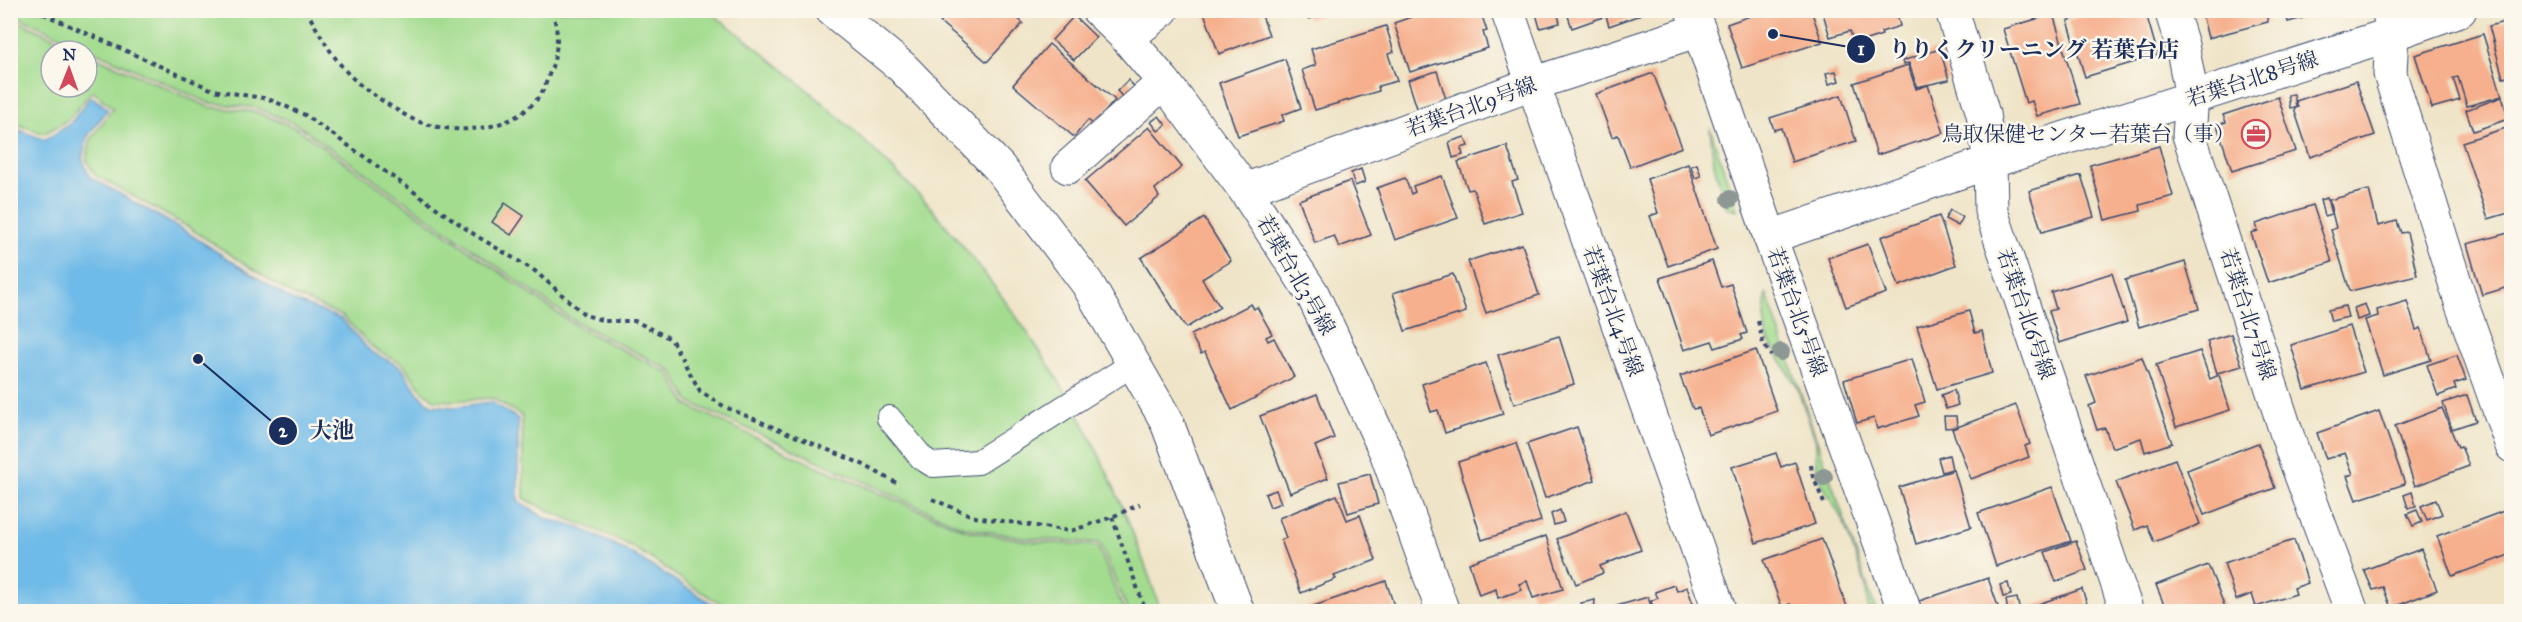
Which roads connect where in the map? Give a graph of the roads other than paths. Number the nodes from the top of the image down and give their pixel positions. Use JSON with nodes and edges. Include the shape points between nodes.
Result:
{"nodes":[{"id":1,"x":832,"y":10,"type":"edge"},
{"id":2,"x":1098,"y":10,"type":"edge"},
{"id":3,"x":1161,"y":10,"type":"edge"},
{"id":4,"x":1507,"y":10,"type":"edge"},
{"id":5,"x":1952,"y":10,"type":"edge"},
{"id":6,"x":2171,"y":10,"type":"edge"},
{"id":7,"x":2460,"y":10,"type":"edge"},
{"id":8,"x":1695,"y":20,"type":"edge"},
{"id":9,"x":2391,"y":22,"type":"edge"},
{"id":10,"x":1127,"y":38,"type":"junction"},
{"id":11,"x":1164,"y":82,"type":"junction"},
{"id":12,"x":1532,"y":84,"type":"junction"},
{"id":13,"x":2192,"y":97,"type":"junction"},
{"id":14,"x":1990,"y":162,"type":"junction"},
{"id":15,"x":1068,"y":167,"type":"dead end"},
{"id":16,"x":1245,"y":190,"type":"junction"},
{"id":17,"x":1770,"y":237,"type":"junction"},
{"id":18,"x":1133,"y":364,"type":"junction"},
{"id":19,"x":889,"y":418,"type":"dead end"},
{"id":20,"x":2511,"y":446,"type":"edge"},
{"id":21,"x":1238,"y":612,"type":"edge"},
{"id":22,"x":1443,"y":612,"type":"edge"},
{"id":23,"x":1719,"y":612,"type":"edge"},
{"id":24,"x":1905,"y":612,"type":"edge"},
{"id":25,"x":2127,"y":612,"type":"edge"},
{"id":26,"x":2352,"y":612,"type":"edge"}],
"edges":[{"from":1,"to":18,"type":"street","via":[[902,67],[999,167],[1087,284]]},
{"from":2,"to":10,"type":"street","name":"若葉台北3号線"},
{"from":3,"to":10,"type":"street"},
{"from":4,"to":12,"type":"street","name":"若葉台北4号線"},
{"from":5,"to":14,"type":"street","name":"若葉台北6号線","via":[[1983,114]]},
{"from":6,"to":13,"type":"street","name":"若葉台北7号線"},
{"from":7,"to":9,"type":"street","name":"若葉台北8号線"},
{"from":8,"to":12,"type":"street","name":"若葉台北9号線"},
{"from":8,"to":17,"type":"street","name":"若葉台北5号線"},
{"from":9,"to":13,"type":"street","name":"若葉台北8号線"},
{"from":9,"to":20,"type":"street","via":[[2390,74]]},
{"from":10,"to":11,"type":"street","name":"若葉台北3号線"},
{"from":11,"to":15,"type":"street"},
{"from":11,"to":16,"type":"street","name":"若葉台北3号線"},
{"from":12,"to":16,"type":"street","name":"若葉台北9号線"},
{"from":12,"to":23,"type":"street","name":"若葉台北4号線"},
{"from":13,"to":14,"type":"street","name":"若葉台北8号線"},
{"from":13,"to":26,"type":"street","name":"若葉台北7号線","via":[[2189,135],[2295,459]]},
{"from":14,"to":17,"type":"street","name":"若葉台北8号線"},
{"from":14,"to":25,"type":"street","name":"若葉台北6号線","via":[[1991,211]]},
{"from":16,"to":22,"type":"street","name":"若葉台北3号線","via":[[1312,293],[1386,452]]},
{"from":17,"to":24,"type":"street","name":"若葉台北5号線"},
{"from":18,"to":19,"type":"lane","via":[[978,462],[933,465],[922,458]]},
{"from":18,"to":21,"type":"street","via":[[1166,420]]}]}
